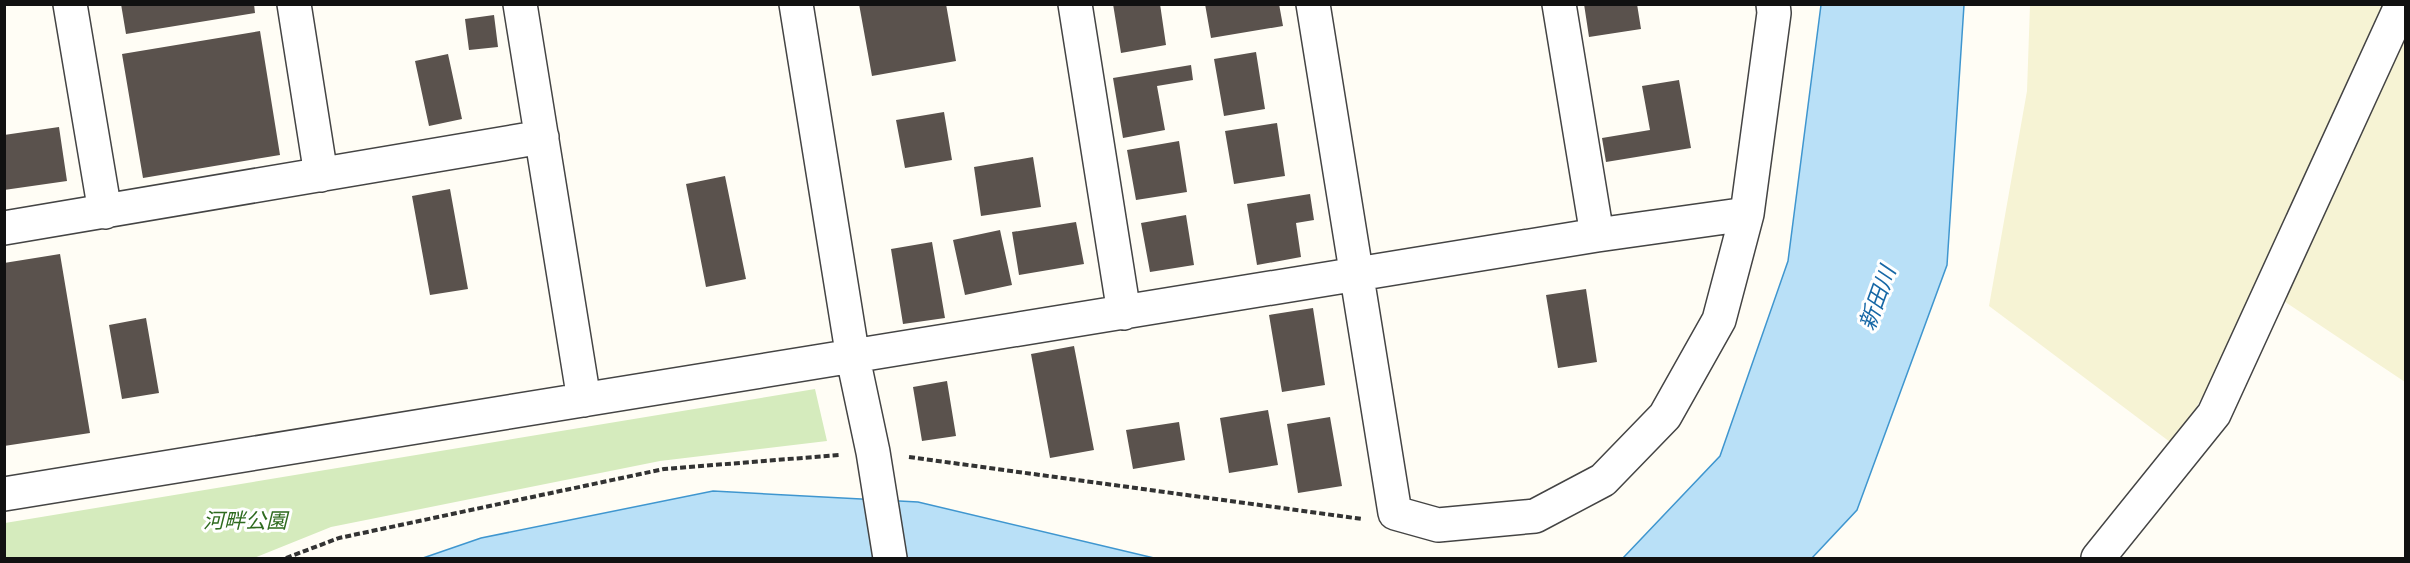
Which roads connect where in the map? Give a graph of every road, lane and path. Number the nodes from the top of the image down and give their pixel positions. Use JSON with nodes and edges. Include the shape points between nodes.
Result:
{"nodes":[{"id":1,"x":70,"y":4,"type":"edge"},
{"id":2,"x":294,"y":4,"type":"edge"},
{"id":3,"x":520,"y":4,"type":"edge"},
{"id":4,"x":796,"y":4,"type":"edge"},
{"id":5,"x":1075,"y":4,"type":"edge"},
{"id":6,"x":1313,"y":4,"type":"edge"},
{"id":7,"x":1559,"y":4,"type":"edge"},
{"id":8,"x":1773,"y":4,"type":"edge"},
{"id":9,"x":2402,"y":4,"type":"edge"},
{"id":10,"x":542,"y":137,"type":"junction"},
{"id":11,"x":321,"y":175,"type":"junction"},
{"id":12,"x":105,"y":212,"type":"junction"},
{"id":13,"x":1747,"y":214,"type":"junction"},
{"id":14,"x":4,"y":228,"type":"edge"},
{"id":15,"x":1598,"y":235,"type":"junction"},
{"id":16,"x":1357,"y":276,"type":"junction"},
{"id":17,"x":1124,"y":313,"type":"junction"},
{"id":18,"x":853,"y":358,"type":"junction"},
{"id":19,"x":584,"y":400,"type":"junction"},
{"id":20,"x":873,"y":452,"type":"junction"},
{"id":21,"x":4,"y":494,"type":"edge"},
{"id":22,"x":1395,"y":513,"type":"junction"},
{"id":23,"x":286,"y":558,"type":"edge"},
{"id":24,"x":890,"y":558,"type":"edge"},
{"id":25,"x":2098,"y":558,"type":"edge"}],
"edges":[{"from":1,"to":12,"type":"street"},
{"from":2,"to":11,"type":"street"},
{"from":3,"to":10,"type":"street"},
{"from":4,"to":18,"type":"street"},
{"from":5,"to":17,"type":"street"},
{"from":6,"to":16,"type":"street"},
{"from":7,"to":15,"type":"street"},
{"from":8,"to":13,"type":"street"},
{"from":9,"to":25,"type":"street","via":[[2214,414]]},
{"from":10,"to":11,"type":"street"},
{"from":10,"to":19,"type":"street"},
{"from":11,"to":12,"type":"street"},
{"from":12,"to":14,"type":"street"},
{"from":13,"to":15,"type":"street"},
{"from":13,"to":22,"type":"street","via":[[1719,320],[1665,416],[1603,480],[1535,516],[1438,525]]},
{"from":15,"to":16,"type":"street"},
{"from":16,"to":17,"type":"street"},
{"from":16,"to":22,"type":"street"},
{"from":17,"to":18,"type":"street"},
{"from":18,"to":19,"type":"street"},
{"from":18,"to":20,"type":"street"},
{"from":19,"to":21,"type":"street"},
{"from":20,"to":22,"type":"path","via":[[1370,520]]},
{"from":20,"to":23,"type":"path","via":[[664,469],[339,538]]},
{"from":20,"to":24,"type":"street"}]}
